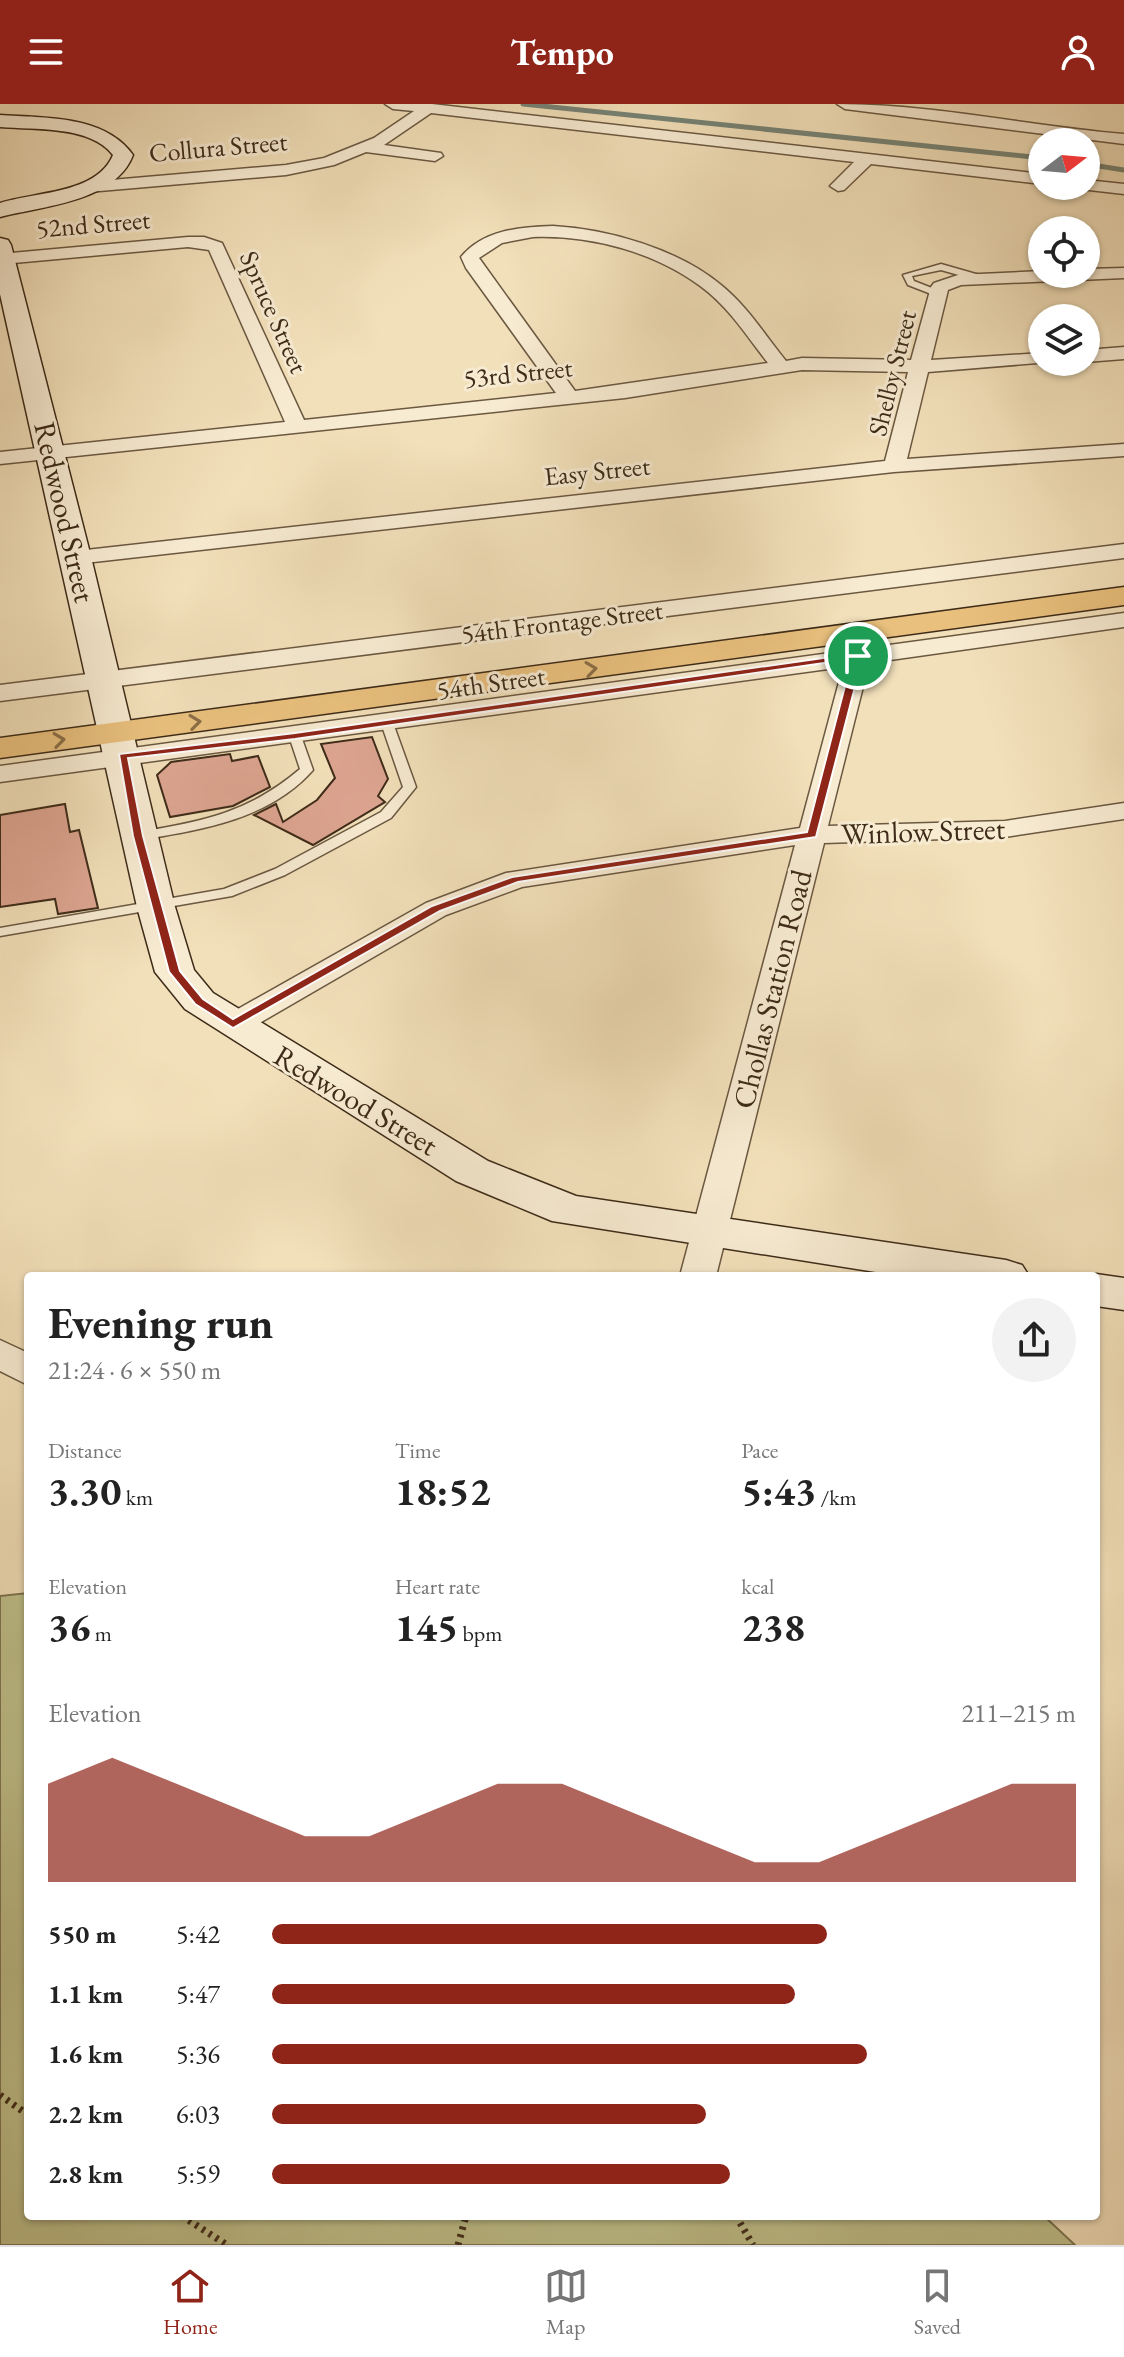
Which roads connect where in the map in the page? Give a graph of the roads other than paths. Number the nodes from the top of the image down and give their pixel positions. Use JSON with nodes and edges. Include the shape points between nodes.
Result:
{"nodes":[{"id":1,"x":393,"y":104,"type":"edge"},
{"id":2,"x":845,"y":104,"type":"edge"},
{"id":3,"x":428,"y":108,"type":"junction"},
{"id":4,"x":0,"y":121,"type":"edge"},
{"id":5,"x":1124,"y":139,"type":"edge"},
{"id":6,"x":367,"y":148,"type":"junction"},
{"id":7,"x":435,"y":156,"type":"dead end"},
{"id":8,"x":867,"y":159,"type":"junction"},
{"id":9,"x":1028,"y":177,"type":"edge"},
{"id":10,"x":838,"y":186,"type":"dead end"},
{"id":11,"x":1100,"y":186,"type":"edge"},
{"id":12,"x":88,"y":187,"type":"junction"},
{"id":13,"x":1124,"y":189,"type":"edge"},
{"id":14,"x":2,"y":208,"type":"edge"},
{"id":15,"x":188,"y":242,"type":"joint"},
{"id":16,"x":2,"y":252,"type":"edge"},
{"id":17,"x":1124,"y":273,"type":"edge"},
{"id":18,"x":1100,"y":274,"type":"edge"},
{"id":19,"x":1028,"y":276,"type":"edge"},
{"id":20,"x":980,"y":278,"type":"junction"},
{"id":21,"x":939,"y":294,"type":"junction"},
{"id":22,"x":1124,"y":353,"type":"edge"},
{"id":23,"x":1100,"y":355,"type":"edge"},
{"id":24,"x":1028,"y":360,"type":"edge"},
{"id":25,"x":922,"y":366,"type":"junction"},
{"id":26,"x":781,"y":367,"type":"junction"},
{"id":27,"x":568,"y":396,"type":"junction"},
{"id":28,"x":296,"y":424,"type":"junction"},
{"id":29,"x":1124,"y":450,"type":"edge"},
{"id":30,"x":51,"y":452,"type":"junction"},
{"id":31,"x":0,"y":458,"type":"edge"},
{"id":32,"x":894,"y":466,"type":"junction"},
{"id":33,"x":1124,"y":551,"type":"edge"},
{"id":34,"x":76,"y":557,"type":"junction"},
{"id":35,"x":1124,"y":575,"type":"edge"},
{"id":36,"x":1124,"y":596,"type":"edge"},
{"id":37,"x":1124,"y":620,"type":"edge"},
{"id":38,"x":858,"y":656,"type":"junction"},
{"id":39,"x":0,"y":693,"type":"edge"},
{"id":40,"x":0,"y":718,"type":"edge"},
{"id":41,"x":113,"y":718,"type":"junction"},
{"id":42,"x":387,"y":723,"type":"junction"},
{"id":43,"x":295,"y":736,"type":"junction"},
{"id":44,"x":0,"y":748,"type":"edge"},
{"id":45,"x":0,"y":774,"type":"edge"},
{"id":46,"x":1124,"y":811,"type":"edge"},
{"id":47,"x":812,"y":835,"type":"junction"},
{"id":48,"x":138,"y":836,"type":"junction"},
{"id":49,"x":156,"y":907,"type":"junction"},
{"id":50,"x":0,"y":932,"type":"edge"},
{"id":51,"x":233,"y":1025,"type":"junction"},
{"id":52,"x":709,"y":1231,"type":"junction"},
{"id":53,"x":699,"y":1272,"type":"edge"},
{"id":54,"x":980,"y":1272,"type":"edge"},
{"id":55,"x":1100,"y":1291,"type":"edge"},
{"id":56,"x":1124,"y":1294,"type":"edge"},
{"id":57,"x":0,"y":1353,"type":"edge"},
{"id":58,"x":24,"y":1368,"type":"edge"}],
"edges":[{"from":1,"to":3,"type":"street"},
{"from":2,"to":5,"type":"street","via":[[1036,122]]},
{"from":3,"to":6,"type":"street","name":"Collura Street"},
{"from":3,"to":8,"type":"street"},
{"from":4,"to":12,"type":"street","via":[[73,129],[117,146],[123,155],[120,166]]},
{"from":6,"to":7,"type":"street"},
{"from":6,"to":12,"type":"street","name":"Collura Street","via":[[286,170]]},
{"from":8,"to":9,"type":"street"},
{"from":8,"to":10,"type":"street"},
{"from":11,"to":13,"type":"street"},
{"from":12,"to":14,"type":"street","name":"Collura Street"},
{"from":15,"to":16,"type":"street","name":"52nd Street"},
{"from":15,"to":28,"type":"street","name":"Spruce Street","via":[[216,247]]},
{"from":16,"to":30,"type":"street","name":"Redwood Street"},
{"from":17,"to":18,"type":"street"},
{"from":19,"to":20,"type":"street"},
{"from":20,"to":21,"type":"street","via":[[948,282]]},
{"from":20,"to":21,"type":"lane","via":[[941,267],[907,275],[911,283]]},
{"from":21,"to":25,"type":"street","name":"Shelby Street"},
{"from":22,"to":23,"type":"street"},
{"from":24,"to":25,"type":"street","name":"53rd Street"},
{"from":25,"to":26,"type":"street","name":"53rd Street"},
{"from":25,"to":32,"type":"street","name":"Shelby Street"},
{"from":26,"to":27,"type":"street","name":"53rd Street"},
{"from":26,"to":27,"type":"street","via":[[714,288],[607,237],[519,234],[479,247],[470,257],[472,264]]},
{"from":27,"to":28,"type":"street","name":"53rd Street"},
{"from":28,"to":30,"type":"street","name":"53rd Street"},
{"from":29,"to":32,"type":"street","name":"Easy Street"},
{"from":30,"to":31,"type":"street","name":"53rd Street"},
{"from":30,"to":34,"type":"street","name":"Redwood Street"},
{"from":32,"to":34,"type":"street","name":"Easy Street"},
{"from":33,"to":41,"type":"street","name":"54th Frontage Street"},
{"from":34,"to":41,"type":"street","name":"Redwood Street"},
{"from":35,"to":41,"type":"main road","name":"54th Street"},
{"from":41,"to":36,"type":"main road","name":"54th Street","one_way":true},
{"from":37,"to":38,"type":"street","name":"54th Frontage Street"},
{"from":38,"to":42,"type":"street","name":"54th Frontage Street"},
{"from":38,"to":47,"type":"street","name":"Chollas Station Road"},
{"from":39,"to":41,"type":"street","name":"54th Frontage Street"},
{"from":40,"to":41,"type":"main road","name":"54th Street"},
{"from":41,"to":43,"type":"street","name":"54th Frontage Street"},
{"from":44,"to":41,"type":"main road","name":"54th Street","one_way":true},
{"from":41,"to":45,"type":"street","name":"54th Frontage Street"},
{"from":41,"to":48,"type":"street","name":"Redwood Street"},
{"from":42,"to":43,"type":"street","name":"54th Frontage Street"},
{"from":42,"to":49,"type":"lane","via":[[410,787],[386,815],[280,872],[227,893]]},
{"from":43,"to":48,"type":"lane","via":[[307,770],[286,790],[243,814],[205,826]]},
{"from":46,"to":47,"type":"street","name":"Winlow Street","via":[[1005,829]]},
{"from":47,"to":51,"type":"street","name":"Winlow Street","via":[[516,879],[436,909]]},
{"from":47,"to":52,"type":"street","name":"Chollas Station Road"},
{"from":48,"to":49,"type":"street","name":"Redwood Street"},
{"from":49,"to":50,"type":"lane"},
{"from":49,"to":51,"type":"street","name":"Redwood Street","via":[[175,972],[199,1001]]},
{"from":51,"to":52,"type":"street","name":"Redwood Street","via":[[472,1171],[568,1210]]},
{"from":52,"to":53,"type":"street","name":"Chollas Station Road"},
{"from":52,"to":54,"type":"street","name":"Redwood Street"},
{"from":55,"to":56,"type":"street"},
{"from":57,"to":58,"type":"street"}]}
